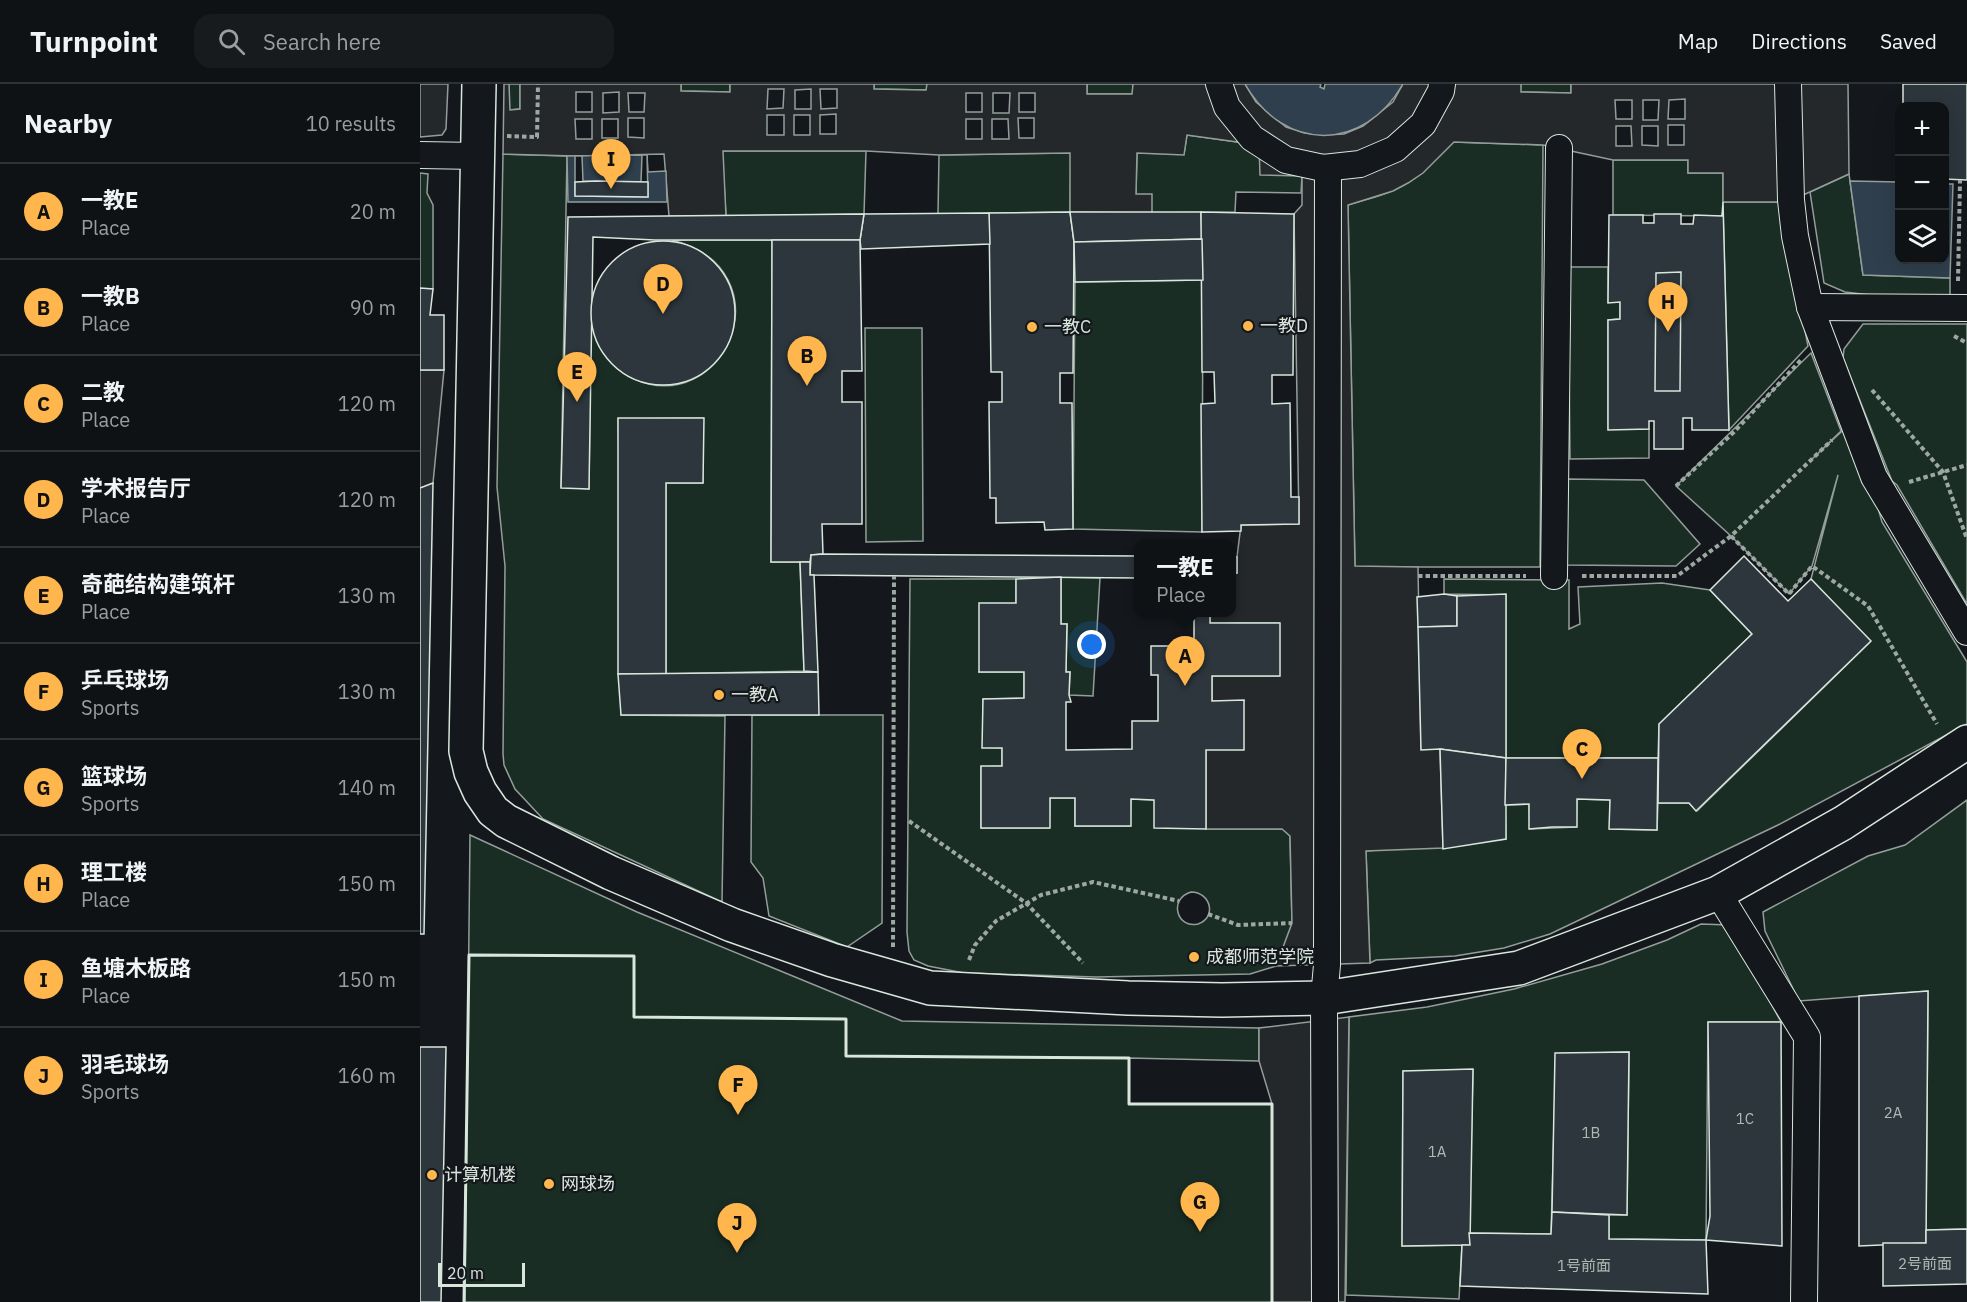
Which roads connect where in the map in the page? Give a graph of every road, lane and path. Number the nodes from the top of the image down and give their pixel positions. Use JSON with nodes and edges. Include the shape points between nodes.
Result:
{"nodes":[{"id":1,"x":478,"y":84,"type":"edge"},
{"id":2,"x":538,"y":84,"type":"edge"},
{"id":3,"x":1219,"y":84,"type":"edge"},
{"id":4,"x":1442,"y":84,"type":"edge"},
{"id":5,"x":1788,"y":84,"type":"edge"},
{"id":6,"x":478,"y":146,"type":"junction"},
{"id":7,"x":1559,"y":148,"type":"dead end"},
{"id":8,"x":420,"y":155,"type":"edge"},
{"id":9,"x":1328,"y":168,"type":"junction"},
{"id":10,"x":1960,"y":180,"type":"dead end"},
{"id":11,"x":1810,"y":307,"type":"junction"},
{"id":12,"x":1962,"y":308,"type":"edge"},
{"id":13,"x":1821,"y":338,"type":"junction"},
{"id":14,"x":1866,"y":384,"type":"dead end"},
{"id":15,"x":1852,"y":421,"type":"junction"},
{"id":16,"x":1967,"y":465,"type":"edge"},
{"id":17,"x":1943,"y":472,"type":"junction"},
{"id":18,"x":1676,"y":486,"type":"dead end"},
{"id":19,"x":1882,"y":489,"type":"junction"},
{"id":20,"x":1967,"y":539,"type":"edge"},
{"id":21,"x":894,"y":576,"type":"dead end"},
{"id":22,"x":1554,"y":576,"type":"dead end"},
{"id":23,"x":1967,"y":632,"type":"edge"},
{"id":24,"x":1960,"y":747,"type":"edge"},
{"id":25,"x":909,"y":821,"type":"dead end"},
{"id":26,"x":1718,"y":893,"type":"junction"},
{"id":27,"x":1179,"y":901,"type":"dead end"},
{"id":28,"x":1026,"y":903,"type":"junction"},
{"id":29,"x":1208,"y":914,"type":"dead end"},
{"id":30,"x":1292,"y":923,"type":"dead end"},
{"id":31,"x":967,"y":964,"type":"dead end"},
{"id":32,"x":1088,"y":969,"type":"dead end"},
{"id":33,"x":893,"y":978,"type":"junction"},
{"id":34,"x":1324,"y":998,"type":"junction"},
{"id":35,"x":1325,"y":1302,"type":"edge"},
{"id":36,"x":1804,"y":1302,"type":"edge"}],
"edges":[{"from":1,"to":6,"type":"street"},
{"from":2,"to":6,"type":"path","via":[[537,137]]},
{"from":3,"to":9,"type":"street","via":[[1227,107],[1252,138],[1286,160]]},
{"from":4,"to":9,"type":"street","via":[[1423,123],[1395,149],[1360,164]]},
{"from":5,"to":11,"type":"street","via":[[1791,200]]},
{"from":6,"to":8,"type":"street"},
{"from":6,"to":33,"type":"street","via":[[465,734],[471,772],[480,792],[493,811],[506,821],[611,873],[732,925]]},
{"from":7,"to":22,"type":"street"},
{"from":9,"to":34,"type":"street"},
{"from":10,"to":12,"type":"path"},
{"from":11,"to":12,"type":"street"},
{"from":11,"to":13,"type":"street"},
{"from":13,"to":15,"type":"street"},
{"from":13,"to":18,"type":"path","via":[[1734,432]]},
{"from":14,"to":17,"type":"path"},
{"from":15,"to":19,"type":"street"},
{"from":15,"to":24,"type":"path","via":[[1731,536],[1789,594],[1812,566],[1868,606]]},
{"from":16,"to":17,"type":"path"},
{"from":17,"to":19,"type":"path"},
{"from":17,"to":20,"type":"path"},
{"from":19,"to":23,"type":"street"},
{"from":21,"to":33,"type":"path"},
{"from":24,"to":26,"type":"street","via":[[1843,823]]},
{"from":25,"to":28,"type":"path"},
{"from":26,"to":34,"type":"street","via":[[1519,968]]},
{"from":26,"to":36,"type":"street","via":[[1807,1037]]},
{"from":27,"to":28,"type":"path","via":[[1093,882],[1041,895]]},
{"from":28,"to":31,"type":"path","via":[[996,921],[975,945]]},
{"from":28,"to":32,"type":"path"},
{"from":29,"to":30,"type":"path","via":[[1238,925]]},
{"from":33,"to":34,"type":"street","via":[[930,988],[1105,997]]},
{"from":34,"to":35,"type":"street"}]}
